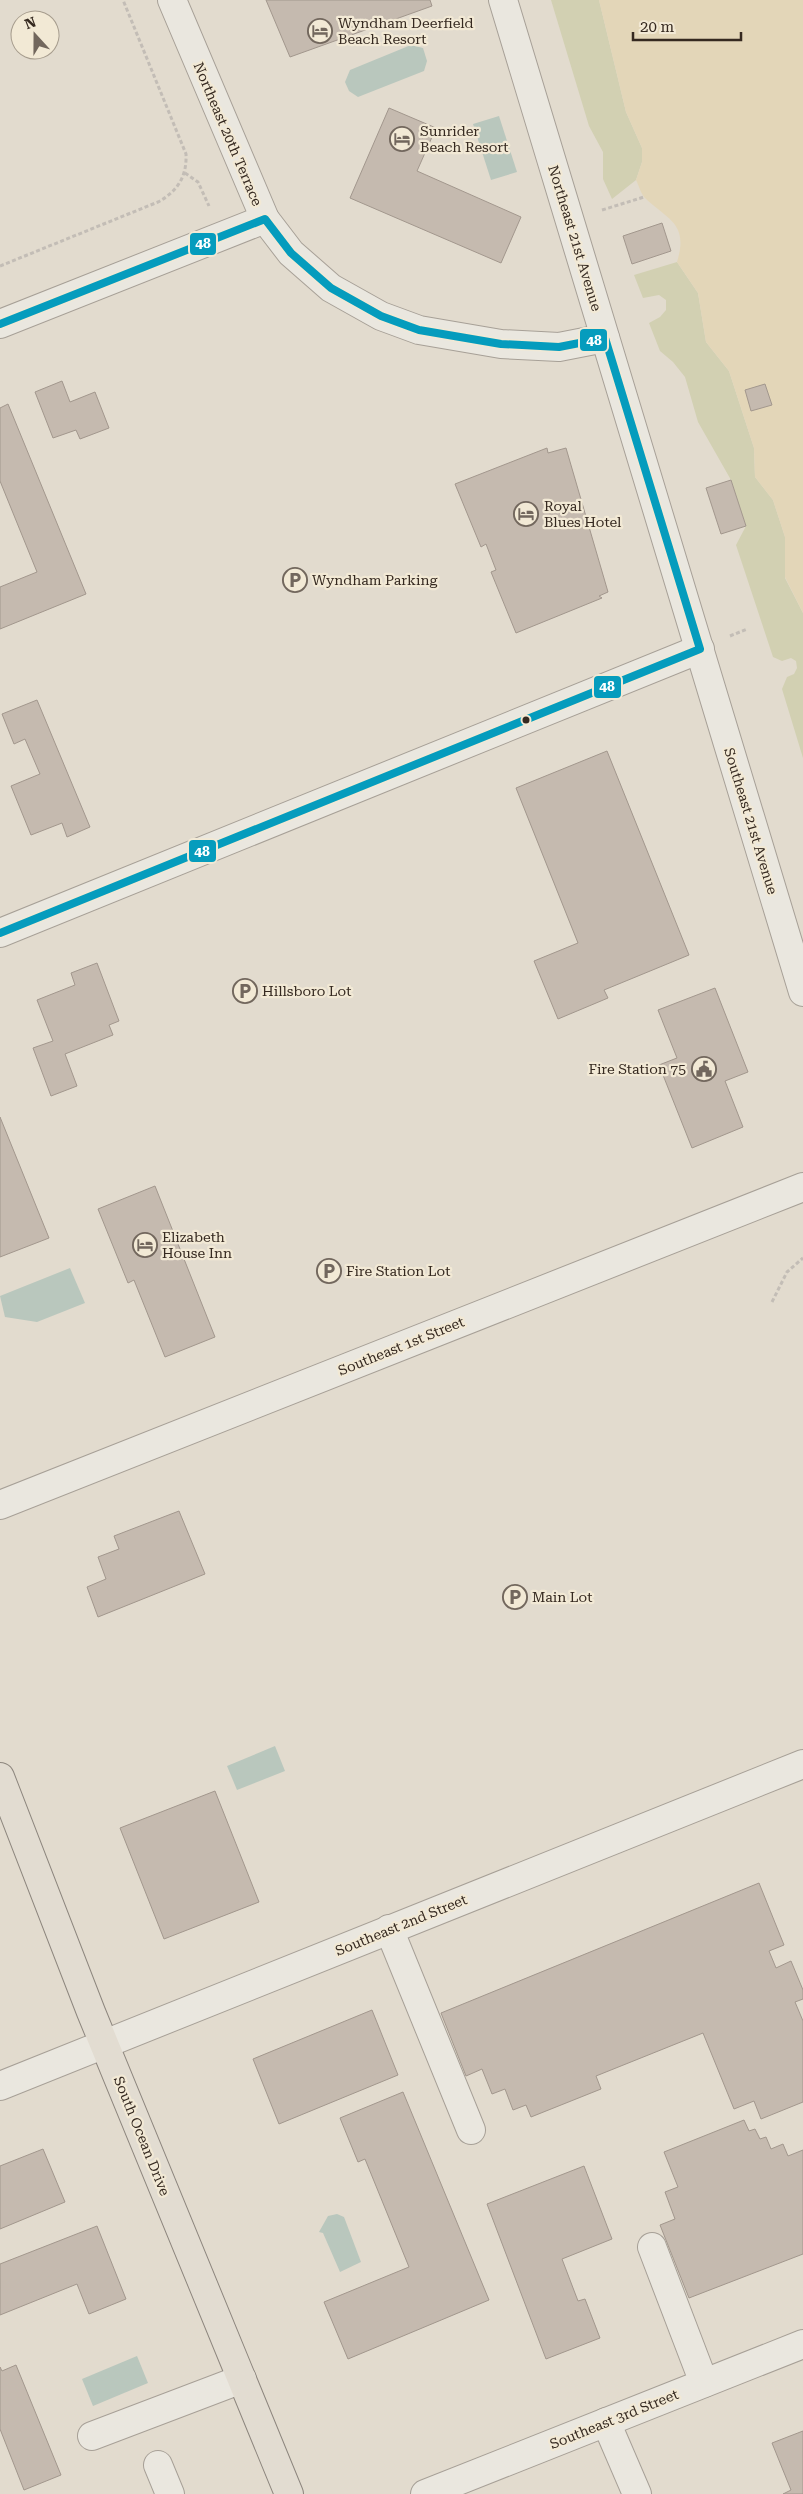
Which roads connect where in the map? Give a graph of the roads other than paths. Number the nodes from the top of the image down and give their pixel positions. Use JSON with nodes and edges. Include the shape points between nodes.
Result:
{"nodes":[{"id":1,"x":172,"y":0,"type":"edge"},
{"id":2,"x":502,"y":0,"type":"edge"},
{"id":3,"x":265,"y":219,"type":"junction"},
{"id":4,"x":0,"y":324,"type":"edge"},
{"id":5,"x":605,"y":338,"type":"junction"},
{"id":6,"x":700,"y":649,"type":"junction"},
{"id":7,"x":0,"y":933,"type":"edge"},
{"id":8,"x":803,"y":992,"type":"edge"},
{"id":9,"x":803,"y":1187,"type":"edge"},
{"id":10,"x":0,"y":1505,"type":"edge"},
{"id":11,"x":803,"y":1764,"type":"edge"},
{"id":12,"x":0,"y":1776,"type":"edge"},
{"id":13,"x":389,"y":1930,"type":"junction"},
{"id":14,"x":104,"y":2043,"type":"junction"},
{"id":15,"x":0,"y":2086,"type":"edge"},
{"id":16,"x":471,"y":2130,"type":"dead end"},
{"id":17,"x":652,"y":2247,"type":"dead end"},
{"id":18,"x":803,"y":2344,"type":"edge"},
{"id":19,"x":242,"y":2379,"type":"junction"},
{"id":20,"x":704,"y":2383,"type":"junction"},
{"id":21,"x":606,"y":2422,"type":"junction"},
{"id":22,"x":92,"y":2436,"type":"dead end"},
{"id":23,"x":158,"y":2465,"type":"dead end"},
{"id":24,"x":170,"y":2494,"type":"edge"},
{"id":25,"x":289,"y":2494,"type":"edge"},
{"id":26,"x":425,"y":2494,"type":"edge"},
{"id":27,"x":637,"y":2494,"type":"edge"}],
"edges":[{"from":1,"to":3,"type":"street","name":"Northeast 20th Terrace"},
{"from":2,"to":5,"type":"street","name":"Northeast 21st Avenue"},
{"from":3,"to":4,"type":"street"},
{"from":3,"to":5,"type":"street","name":"Northeast 20th Terrace","via":[[291,253],[325,282],[381,316],[419,330],[501,344],[559,346]]},
{"from":5,"to":6,"type":"street","name":"Northeast 21st Avenue"},
{"from":6,"to":7,"type":"street"},
{"from":6,"to":8,"type":"street","name":"Southeast 21st Avenue"},
{"from":9,"to":10,"type":"street","name":"Southeast 1st Street"},
{"from":11,"to":13,"type":"street","name":"Southeast 2nd Street"},
{"from":12,"to":14,"type":"main road","name":"South Ocean Drive"},
{"from":13,"to":14,"type":"street","name":"Southeast 2nd Street"},
{"from":13,"to":16,"type":"street"},
{"from":14,"to":15,"type":"street","name":"Southeast 2nd Street"},
{"from":14,"to":19,"type":"main road","name":"South Ocean Drive"},
{"from":17,"to":20,"type":"street"},
{"from":18,"to":20,"type":"street","name":"Southeast 3rd Street"},
{"from":19,"to":22,"type":"street"},
{"from":19,"to":25,"type":"main road","name":"South Ocean Drive"},
{"from":20,"to":21,"type":"street","name":"Southeast 3rd Street"},
{"from":21,"to":26,"type":"street","name":"Southeast 3rd Street"},
{"from":21,"to":27,"type":"street"},
{"from":23,"to":24,"type":"street"}]}
